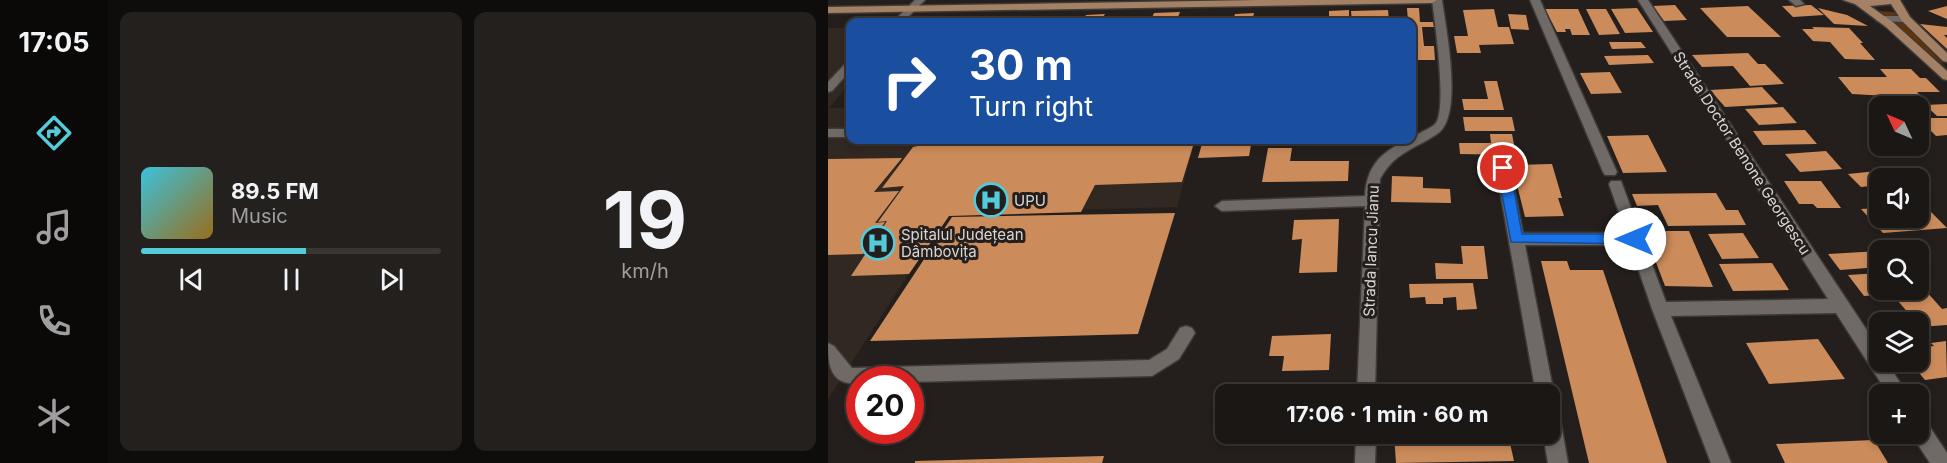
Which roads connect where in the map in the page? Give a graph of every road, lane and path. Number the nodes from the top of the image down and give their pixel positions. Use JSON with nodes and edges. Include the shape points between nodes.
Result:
{"nodes":[{"id":1,"x":920,"y":0,"type":"edge"},
{"id":2,"x":1432,"y":0,"type":"edge"},
{"id":3,"x":1437,"y":0,"type":"edge"},
{"id":4,"x":1535,"y":0,"type":"edge"},
{"id":5,"x":1642,"y":0,"type":"edge"},
{"id":6,"x":1895,"y":0,"type":"edge"},
{"id":7,"x":1853,"y":1,"type":"edge"},
{"id":8,"x":912,"y":9,"type":"junction"},
{"id":9,"x":828,"y":10,"type":"edge"},
{"id":10,"x":902,"y":18,"type":"edge"},
{"id":11,"x":1881,"y":19,"type":"junction"},
{"id":12,"x":1906,"y":19,"type":"junction"},
{"id":13,"x":1947,"y":59,"type":"edge"},
{"id":14,"x":846,"y":69,"type":"edge"},
{"id":15,"x":1947,"y":77,"type":"edge"},
{"id":16,"x":828,"y":89,"type":"edge"},
{"id":17,"x":828,"y":133,"type":"edge"},
{"id":18,"x":846,"y":133,"type":"edge"},
{"id":19,"x":1416,"y":140,"type":"edge"},
{"id":20,"x":1406,"y":144,"type":"edge"},
{"id":21,"x":1503,"y":168,"type":"dead end"},
{"id":22,"x":1371,"y":201,"type":"junction"},
{"id":23,"x":1222,"y":206,"type":"dead end"},
{"id":24,"x":1516,"y":239,"type":"junction"},
{"id":25,"x":1635,"y":239,"type":"junction"},
{"id":26,"x":1841,"y":306,"type":"junction"},
{"id":27,"x":1660,"y":309,"type":"junction"},
{"id":28,"x":1186,"y":333,"type":"dead end"},
{"id":29,"x":828,"y":351,"type":"edge"},
{"id":30,"x":1366,"y":384,"type":"edge"},
{"id":31,"x":1543,"y":384,"type":"edge"},
{"id":32,"x":1892,"y":384,"type":"edge"},
{"id":33,"x":1366,"y":444,"type":"edge"},
{"id":34,"x":1555,"y":444,"type":"edge"},
{"id":35,"x":1929,"y":444,"type":"edge"},
{"id":36,"x":1365,"y":463,"type":"edge"},
{"id":37,"x":1558,"y":463,"type":"edge"},
{"id":38,"x":1721,"y":463,"type":"edge"},
{"id":39,"x":1942,"y":463,"type":"edge"}],
"edges":[{"from":1,"to":8,"type":"street"},
{"from":2,"to":8,"type":"main road"},
{"from":3,"to":19,"type":"street","name":"Strada Iancu Jianu","via":[[1446,97],[1443,123]]},
{"from":4,"to":25,"type":"street","via":[[1613,178]]},
{"from":5,"to":26,"type":"street","name":"Strada Doctor Benone Georgescu"},
{"from":6,"to":7,"type":"main road","via":[[1880,4]]},
{"from":6,"to":12,"type":"main road"},
{"from":7,"to":11,"type":"main road"},
{"from":8,"to":9,"type":"main road"},
{"from":8,"to":10,"type":"street"},
{"from":11,"to":12,"type":"street"},
{"from":11,"to":15,"type":"main road"},
{"from":12,"to":13,"type":"main road"},
{"from":14,"to":16,"type":"street"},
{"from":17,"to":18,"type":"street"},
{"from":20,"to":22,"type":"street","name":"Strada Iancu Jianu","via":[[1388,156],[1373,179]]},
{"from":21,"to":24,"type":"street"},
{"from":22,"to":23,"type":"street"},
{"from":22,"to":30,"type":"street","name":"Strada Iancu Jianu"},
{"from":24,"to":25,"type":"street"},
{"from":24,"to":31,"type":"street"},
{"from":25,"to":27,"type":"street"},
{"from":26,"to":27,"type":"street"},
{"from":26,"to":32,"type":"street","name":"Strada Doctor Benone Georgescu"},
{"from":27,"to":38,"type":"street"},
{"from":28,"to":29,"type":"street","via":[[1173,354],[1152,369],[847,376]]},
{"from":33,"to":36,"type":"street"},
{"from":34,"to":37,"type":"street"},
{"from":35,"to":39,"type":"street"}]}
